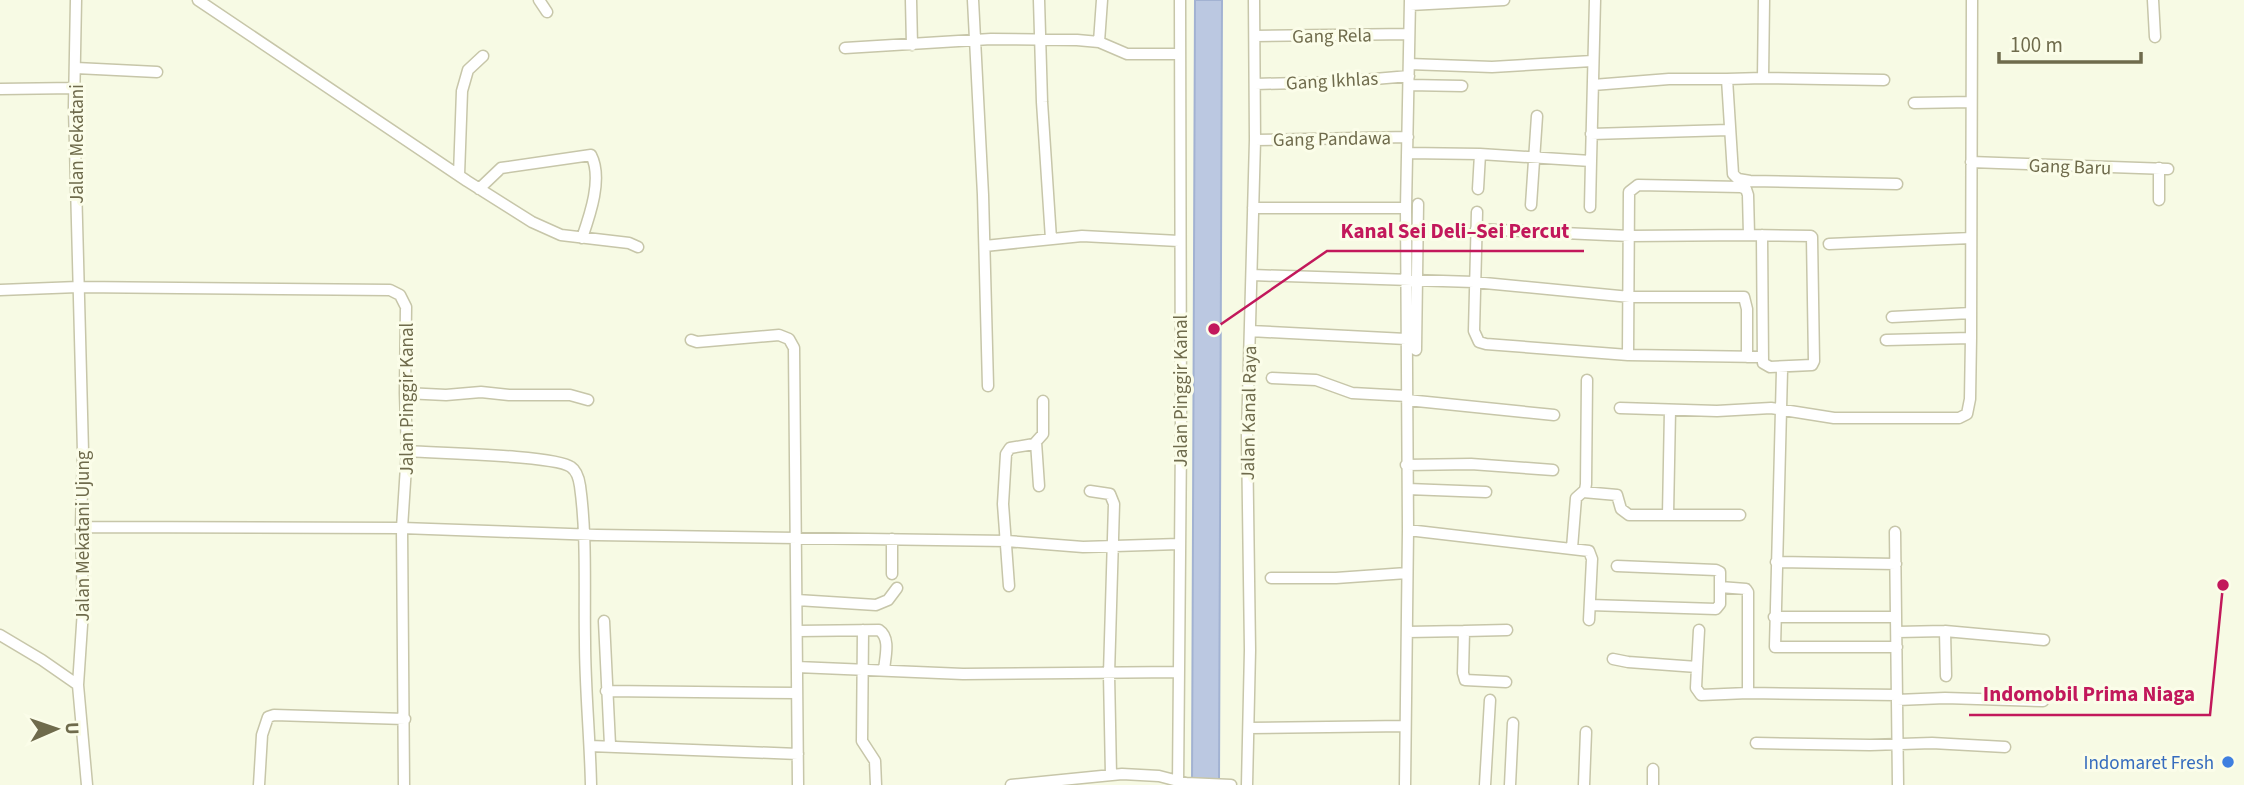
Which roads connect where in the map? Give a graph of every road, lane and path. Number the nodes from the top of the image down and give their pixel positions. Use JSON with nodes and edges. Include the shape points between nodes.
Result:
{"nodes":[{"id":1,"x":76,"y":0,"type":"edge"},
{"id":2,"x":198,"y":0,"type":"edge"},
{"id":3,"x":539,"y":0,"type":"edge"},
{"id":4,"x":911,"y":0,"type":"edge"},
{"id":5,"x":973,"y":0,"type":"edge"},
{"id":6,"x":1039,"y":0,"type":"edge"},
{"id":7,"x":1102,"y":0,"type":"edge"},
{"id":8,"x":1180,"y":0,"type":"edge"},
{"id":9,"x":1254,"y":0,"type":"edge"},
{"id":10,"x":1504,"y":0,"type":"edge"},
{"id":11,"x":1595,"y":0,"type":"edge"},
{"id":12,"x":1764,"y":0,"type":"edge"},
{"id":13,"x":1972,"y":0,"type":"edge"},
{"id":14,"x":2153,"y":0,"type":"edge"},
{"id":15,"x":1410,"y":3,"type":"edge"},
{"id":16,"x":547,"y":12,"type":"dead end"},
{"id":17,"x":1409,"y":34,"type":"junction"},
{"id":18,"x":1255,"y":36,"type":"junction"},
{"id":19,"x":2155,"y":37,"type":"dead end"},
{"id":20,"x":974,"y":40,"type":"junction"},
{"id":21,"x":1040,"y":40,"type":"junction"},
{"id":22,"x":1100,"y":42,"type":"junction"},
{"id":23,"x":912,"y":45,"type":"junction"},
{"id":24,"x":845,"y":48,"type":"dead end"},
{"id":25,"x":1179,"y":54,"type":"junction"},
{"id":26,"x":483,"y":56,"type":"dead end"},
{"id":27,"x":1592,"y":61,"type":"junction"},
{"id":28,"x":1409,"y":64,"type":"junction"},
{"id":29,"x":76,"y":68,"type":"junction"},
{"id":30,"x":157,"y":72,"type":"dead end"},
{"id":31,"x":1763,"y":78,"type":"junction"},
{"id":32,"x":1727,"y":79,"type":"junction"},
{"id":33,"x":1884,"y":80,"type":"dead end"},
{"id":34,"x":1409,"y":81,"type":"junction"},
{"id":35,"x":1255,"y":84,"type":"junction"},
{"id":36,"x":1593,"y":85,"type":"junction"},
{"id":37,"x":1462,"y":86,"type":"dead end"},
{"id":38,"x":76,"y":88,"type":"junction"},
{"id":39,"x":0,"y":89,"type":"edge"},
{"id":40,"x":1971,"y":102,"type":"junction"},
{"id":41,"x":1914,"y":103,"type":"dead end"},
{"id":42,"x":1537,"y":116,"type":"dead end"},
{"id":43,"x":1729,"y":130,"type":"junction"},
{"id":44,"x":1591,"y":134,"type":"junction"},
{"id":45,"x":1408,"y":137,"type":"junction"},
{"id":46,"x":1255,"y":140,"type":"junction"},
{"id":47,"x":1407,"y":153,"type":"junction"},
{"id":48,"x":1480,"y":154,"type":"junction"},
{"id":49,"x":1534,"y":156,"type":"junction"},
{"id":50,"x":1591,"y":161,"type":"junction"},
{"id":51,"x":1971,"y":162,"type":"junction"},
{"id":52,"x":459,"y":174,"type":"junction"},
{"id":53,"x":1897,"y":184,"type":"dead end"},
{"id":54,"x":480,"y":189,"type":"junction"},
{"id":55,"x":1478,"y":190,"type":"dead end"},
{"id":56,"x":2159,"y":200,"type":"dead end"},
{"id":57,"x":1418,"y":204,"type":"dead end"},
{"id":58,"x":1531,"y":205,"type":"dead end"},
{"id":59,"x":1590,"y":207,"type":"dead end"},
{"id":60,"x":1253,"y":208,"type":"junction"},
{"id":61,"x":1406,"y":208,"type":"junction"},
{"id":62,"x":1477,"y":212,"type":"dead end"},
{"id":63,"x":1476,"y":229,"type":"junction"},
{"id":64,"x":1749,"y":235,"type":"junction"},
{"id":65,"x":1762,"y":235,"type":"junction"},
{"id":66,"x":1630,"y":236,"type":"junction"},
{"id":67,"x":582,"y":238,"type":"junction"},
{"id":68,"x":1971,"y":238,"type":"junction"},
{"id":69,"x":1051,"y":239,"type":"junction"},
{"id":70,"x":1179,"y":241,"type":"junction"},
{"id":71,"x":1829,"y":244,"type":"dead end"},
{"id":72,"x":985,"y":246,"type":"junction"},
{"id":73,"x":638,"y":247,"type":"dead end"},
{"id":74,"x":1252,"y":275,"type":"junction"},
{"id":75,"x":1411,"y":281,"type":"junction"},
{"id":76,"x":1474,"y":282,"type":"junction"},
{"id":77,"x":78,"y":287,"type":"junction"},
{"id":78,"x":0,"y":290,"type":"edge"},
{"id":79,"x":1630,"y":297,"type":"junction"},
{"id":80,"x":1971,"y":313,"type":"junction"},
{"id":81,"x":1892,"y":317,"type":"dead end"},
{"id":82,"x":1250,"y":331,"type":"junction"},
{"id":83,"x":1971,"y":338,"type":"junction"},
{"id":84,"x":1406,"y":339,"type":"junction"},
{"id":85,"x":691,"y":340,"type":"dead end"},
{"id":86,"x":1886,"y":340,"type":"dead end"},
{"id":87,"x":1416,"y":349,"type":"dead end"},
{"id":88,"x":1628,"y":355,"type":"junction"},
{"id":89,"x":1747,"y":357,"type":"junction"},
{"id":90,"x":1763,"y":357,"type":"junction"},
{"id":91,"x":1782,"y":370,"type":"dead end"},
{"id":92,"x":1272,"y":378,"type":"dead end"},
{"id":93,"x":1587,"y":380,"type":"dead end"},
{"id":94,"x":988,"y":386,"type":"dead end"},
{"id":95,"x":405,"y":393,"type":"junction"},
{"id":96,"x":1407,"y":398,"type":"junction"},
{"id":97,"x":588,"y":400,"type":"dead end"},
{"id":98,"x":1043,"y":401,"type":"dead end"},
{"id":99,"x":1620,"y":408,"type":"dead end"},
{"id":100,"x":1670,"y":410,"type":"junction"},
{"id":101,"x":1782,"y":411,"type":"junction"},
{"id":102,"x":1554,"y":415,"type":"dead end"},
{"id":103,"x":1036,"y":442,"type":"junction"},
{"id":104,"x":407,"y":451,"type":"junction"},
{"id":105,"x":1406,"y":466,"type":"junction"},
{"id":106,"x":1553,"y":470,"type":"dead end"},
{"id":107,"x":1039,"y":486,"type":"dead end"},
{"id":108,"x":1408,"y":489,"type":"junction"},
{"id":109,"x":1090,"y":491,"type":"dead end"},
{"id":110,"x":1486,"y":492,"type":"dead end"},
{"id":111,"x":1583,"y":492,"type":"junction"},
{"id":112,"x":1668,"y":515,"type":"junction"},
{"id":113,"x":1740,"y":515,"type":"dead end"},
{"id":114,"x":81,"y":527,"type":"junction"},
{"id":115,"x":402,"y":528,"type":"junction"},
{"id":116,"x":1408,"y":530,"type":"junction"},
{"id":117,"x":1895,"y":533,"type":"dead end"},
{"id":118,"x":583,"y":534,"type":"junction"},
{"id":119,"x":796,"y":538,"type":"junction"},
{"id":120,"x":892,"y":539,"type":"junction"},
{"id":121,"x":1007,"y":541,"type":"junction"},
{"id":122,"x":1179,"y":544,"type":"junction"},
{"id":123,"x":1113,"y":546,"type":"junction"},
{"id":124,"x":1572,"y":548,"type":"junction"},
{"id":125,"x":1776,"y":562,"type":"junction"},
{"id":126,"x":1896,"y":564,"type":"junction"},
{"id":127,"x":1617,"y":566,"type":"dead end"},
{"id":128,"x":1407,"y":573,"type":"junction"},
{"id":129,"x":892,"y":574,"type":"dead end"},
{"id":130,"x":1272,"y":578,"type":"dead end"},
{"id":131,"x":1009,"y":586,"type":"dead end"},
{"id":132,"x":1720,"y":587,"type":"junction"},
{"id":133,"x":897,"y":588,"type":"dead end"},
{"id":134,"x":797,"y":600,"type":"junction"},
{"id":135,"x":1590,"y":606,"type":"junction"},
{"id":136,"x":1774,"y":617,"type":"junction"},
{"id":137,"x":1896,"y":617,"type":"junction"},
{"id":138,"x":1589,"y":620,"type":"dead end"},
{"id":139,"x":604,"y":621,"type":"dead end"},
{"id":140,"x":863,"y":630,"type":"junction"},
{"id":141,"x":1507,"y":630,"type":"dead end"},
{"id":142,"x":1699,"y":630,"type":"dead end"},
{"id":143,"x":798,"y":631,"type":"junction"},
{"id":144,"x":1464,"y":631,"type":"junction"},
{"id":145,"x":1945,"y":631,"type":"junction"},
{"id":146,"x":1407,"y":632,"type":"junction"},
{"id":147,"x":1897,"y":632,"type":"junction"},
{"id":148,"x":0,"y":635,"type":"edge"},
{"id":149,"x":2044,"y":640,"type":"dead end"},
{"id":150,"x":1897,"y":647,"type":"junction"},
{"id":151,"x":1613,"y":659,"type":"dead end"},
{"id":152,"x":797,"y":667,"type":"junction"},
{"id":153,"x":1697,"y":667,"type":"junction"},
{"id":154,"x":862,"y":669,"type":"junction"},
{"id":155,"x":884,"y":670,"type":"junction"},
{"id":156,"x":1178,"y":672,"type":"junction"},
{"id":157,"x":1109,"y":674,"type":"junction"},
{"id":158,"x":1946,"y":676,"type":"dead end"},
{"id":159,"x":1506,"y":682,"type":"dead end"},
{"id":160,"x":78,"y":685,"type":"junction"},
{"id":161,"x":606,"y":691,"type":"junction"},
{"id":162,"x":797,"y":693,"type":"junction"},
{"id":163,"x":1748,"y":693,"type":"junction"},
{"id":164,"x":1897,"y":698,"type":"junction"},
{"id":165,"x":1490,"y":699,"type":"dead end"},
{"id":166,"x":2043,"y":701,"type":"dead end"},
{"id":167,"x":405,"y":719,"type":"junction"},
{"id":168,"x":1513,"y":723,"type":"dead end"},
{"id":169,"x":1405,"y":726,"type":"junction"},
{"id":170,"x":1249,"y":728,"type":"junction"},
{"id":171,"x":1586,"y":732,"type":"dead end"},
{"id":172,"x":1756,"y":743,"type":"dead end"},
{"id":173,"x":1897,"y":744,"type":"junction"},
{"id":174,"x":610,"y":745,"type":"junction"},
{"id":175,"x":590,"y":746,"type":"junction"},
{"id":176,"x":2004,"y":747,"type":"dead end"},
{"id":177,"x":798,"y":754,"type":"junction"},
{"id":178,"x":1653,"y":769,"type":"dead end"},
{"id":179,"x":1111,"y":775,"type":"junction"},
{"id":180,"x":1181,"y":783,"type":"edge"},
{"id":181,"x":88,"y":785,"type":"edge"},
{"id":182,"x":259,"y":785,"type":"edge"},
{"id":183,"x":404,"y":785,"type":"edge"},
{"id":184,"x":591,"y":785,"type":"edge"},
{"id":185,"x":798,"y":785,"type":"edge"},
{"id":186,"x":876,"y":785,"type":"edge"},
{"id":187,"x":1011,"y":785,"type":"edge"},
{"id":188,"x":1231,"y":785,"type":"edge"},
{"id":189,"x":1247,"y":785,"type":"edge"},
{"id":190,"x":1405,"y":785,"type":"edge"},
{"id":191,"x":1485,"y":785,"type":"edge"},
{"id":192,"x":1510,"y":785,"type":"edge"},
{"id":193,"x":1584,"y":785,"type":"edge"},
{"id":194,"x":1653,"y":785,"type":"edge"},
{"id":195,"x":1898,"y":785,"type":"edge"}],
"edges":[{"from":1,"to":29,"type":"street","name":"Jalan Mekatani"},
{"from":2,"to":52,"type":"street"},
{"from":3,"to":16,"type":"street"},
{"from":4,"to":23,"type":"street"},
{"from":5,"to":20,"type":"street"},
{"from":6,"to":21,"type":"street"},
{"from":7,"to":22,"type":"street"},
{"from":8,"to":25,"type":"street","name":"Jalan Pinggir Kanal"},
{"from":9,"to":18,"type":"street","name":"Jalan Kanal Raya"},
{"from":10,"to":15,"type":"street"},
{"from":11,"to":27,"type":"street"},
{"from":12,"to":31,"type":"street"},
{"from":13,"to":40,"type":"street"},
{"from":14,"to":19,"type":"street"},
{"from":15,"to":17,"type":"street"},
{"from":17,"to":18,"type":"street","name":"Gang Rela"},
{"from":17,"to":28,"type":"street"},
{"from":18,"to":35,"type":"street","name":"Jalan Kanal Raya"},
{"from":20,"to":21,"type":"street"},
{"from":20,"to":23,"type":"street"},
{"from":20,"to":72,"type":"street"},
{"from":21,"to":22,"type":"street"},
{"from":21,"to":69,"type":"street"},
{"from":22,"to":25,"type":"street","via":[[1127,54]]},
{"from":23,"to":24,"type":"street"},
{"from":25,"to":70,"type":"street","name":"Jalan Pinggir Kanal"},
{"from":26,"to":52,"type":"street","via":[[468,70],[462,91]]},
{"from":27,"to":28,"type":"street","via":[[1492,67]]},
{"from":27,"to":36,"type":"street"},
{"from":28,"to":34,"type":"street"},
{"from":29,"to":30,"type":"street"},
{"from":29,"to":38,"type":"street","name":"Jalan Mekatani"},
{"from":31,"to":32,"type":"street"},
{"from":31,"to":33,"type":"street"},
{"from":32,"to":36,"type":"street"},
{"from":32,"to":43,"type":"street"},
{"from":34,"to":35,"type":"street","name":"Gang Ikhlas"},
{"from":34,"to":37,"type":"street","name":"Gang Ikhlas"},
{"from":34,"to":45,"type":"street"},
{"from":35,"to":46,"type":"street","name":"Jalan Kanal Raya"},
{"from":36,"to":44,"type":"street"},
{"from":38,"to":39,"type":"street"},
{"from":38,"to":77,"type":"street","name":"Jalan Mekatani"},
{"from":40,"to":41,"type":"street"},
{"from":40,"to":51,"type":"street"},
{"from":42,"to":49,"type":"street"},
{"from":43,"to":44,"type":"street"},
{"from":43,"to":53,"type":"street","via":[[1731,169],[1738,179]]},
{"from":44,"to":50,"type":"street"},
{"from":45,"to":46,"type":"street","name":"Gang Pandawa"},
{"from":45,"to":47,"type":"street"},
{"from":46,"to":60,"type":"street","name":"Jalan Kanal Raya"},
{"from":47,"to":48,"type":"street"},
{"from":47,"to":61,"type":"street"},
{"from":48,"to":49,"type":"street"},
{"from":48,"to":55,"type":"street"},
{"from":49,"to":50,"type":"street"},
{"from":49,"to":58,"type":"street"},
{"from":50,"to":59,"type":"street"},
{"from":51,"to":56,"type":"street","name":"Gang Baru","via":[[2163,169]]},
{"from":51,"to":68,"type":"street"},
{"from":52,"to":54,"type":"street"},
{"from":54,"to":67,"type":"street","via":[[545,229]]},
{"from":54,"to":67,"type":"street","via":[[501,168],[591,155],[594,197]]},
{"from":57,"to":75,"type":"street"},
{"from":60,"to":61,"type":"street"},
{"from":60,"to":74,"type":"street","name":"Jalan Kanal Raya"},
{"from":61,"to":75,"type":"street"},
{"from":62,"to":63,"type":"street"},
{"from":63,"to":66,"type":"street"},
{"from":63,"to":76,"type":"street"},
{"from":64,"to":65,"type":"street"},
{"from":64,"to":66,"type":"street"},
{"from":64,"to":66,"type":"street","via":[[1746,189],[1696,185],[1631,189]]},
{"from":65,"to":90,"type":"street"},
{"from":65,"to":90,"type":"street","via":[[1813,238],[1814,361],[1811,365],[1770,367],[1764,365]]},
{"from":66,"to":79,"type":"street"},
{"from":67,"to":73,"type":"street"},
{"from":68,"to":71,"type":"street"},
{"from":68,"to":80,"type":"street"},
{"from":69,"to":70,"type":"street"},
{"from":69,"to":72,"type":"street"},
{"from":70,"to":122,"type":"street","name":"Jalan Pinggir Kanal"},
{"from":72,"to":94,"type":"street"},
{"from":74,"to":75,"type":"street"},
{"from":74,"to":82,"type":"street","name":"Jalan Kanal Raya"},
{"from":75,"to":76,"type":"street"},
{"from":75,"to":84,"type":"street"},
{"from":75,"to":87,"type":"street"},
{"from":76,"to":79,"type":"street"},
{"from":76,"to":88,"type":"street","via":[[1474,331],[1482,344]]},
{"from":77,"to":78,"type":"street"},
{"from":77,"to":95,"type":"street","name":"Jalan Pinggir Kanal","via":[[396,291],[406,307]]},
{"from":77,"to":114,"type":"street","name":"Jalan Mekatani Ujung"},
{"from":79,"to":88,"type":"street"},
{"from":79,"to":89,"type":"street","via":[[1744,297]]},
{"from":80,"to":81,"type":"street"},
{"from":80,"to":83,"type":"street"},
{"from":82,"to":84,"type":"street"},
{"from":82,"to":170,"type":"street","name":"Jalan Kanal Raya"},
{"from":83,"to":86,"type":"street"},
{"from":83,"to":101,"type":"street","via":[[1969,411],[1964,417],[1842,418]]},
{"from":84,"to":96,"type":"street"},
{"from":85,"to":119,"type":"street","via":[[779,335],[791,342]]},
{"from":88,"to":89,"type":"street"},
{"from":89,"to":90,"type":"street"},
{"from":91,"to":101,"type":"street"},
{"from":92,"to":96,"type":"street","via":[[1316,380],[1352,393]]},
{"from":93,"to":111,"type":"street"},
{"from":95,"to":97,"type":"street","via":[[481,391]]},
{"from":95,"to":104,"type":"street","name":"Jalan Pinggir Kanal"},
{"from":96,"to":102,"type":"street"},
{"from":96,"to":105,"type":"street"},
{"from":98,"to":103,"type":"street","via":[[1043,434]]},
{"from":99,"to":100,"type":"street"},
{"from":100,"to":101,"type":"street"},
{"from":100,"to":112,"type":"street"},
{"from":101,"to":125,"type":"street"},
{"from":103,"to":107,"type":"street"},
{"from":103,"to":121,"type":"street","via":[[1010,448],[1006,454],[1003,504]]},
{"from":104,"to":115,"type":"street","name":"Jalan Pinggir Kanal"},
{"from":104,"to":118,"type":"street","via":[[536,458],[571,466],[580,485]]},
{"from":105,"to":106,"type":"street","via":[[1471,464]]},
{"from":105,"to":108,"type":"street"},
{"from":108,"to":110,"type":"street"},
{"from":108,"to":116,"type":"street"},
{"from":109,"to":123,"type":"street","via":[[1112,497]]},
{"from":111,"to":112,"type":"street","via":[[1617,495],[1625,514]]},
{"from":111,"to":124,"type":"street","via":[[1575,501]]},
{"from":112,"to":113,"type":"street"},
{"from":114,"to":115,"type":"street"},
{"from":114,"to":160,"type":"street","name":"Jalan Mekatani Ujung","via":[[83,610]]},
{"from":115,"to":118,"type":"street"},
{"from":115,"to":167,"type":"street","name":"Jalan Pinggir Kanal"},
{"from":116,"to":124,"type":"street"},
{"from":116,"to":128,"type":"street"},
{"from":117,"to":126,"type":"street"},
{"from":118,"to":119,"type":"street"},
{"from":118,"to":175,"type":"street"},
{"from":119,"to":120,"type":"street"},
{"from":119,"to":134,"type":"street"},
{"from":120,"to":121,"type":"street"},
{"from":120,"to":129,"type":"street"},
{"from":121,"to":123,"type":"street"},
{"from":121,"to":131,"type":"street"},
{"from":122,"to":123,"type":"street"},
{"from":122,"to":156,"type":"street","name":"Jalan Pinggir Kanal"},
{"from":123,"to":157,"type":"street"},
{"from":124,"to":135,"type":"street","via":[[1591,553]]},
{"from":125,"to":126,"type":"street"},
{"from":125,"to":136,"type":"street"},
{"from":126,"to":137,"type":"street"},
{"from":127,"to":132,"type":"street","via":[[1716,570]]},
{"from":128,"to":130,"type":"street"},
{"from":128,"to":146,"type":"street"},
{"from":132,"to":135,"type":"street","via":[[1716,609]]},
{"from":132,"to":163,"type":"street","via":[[1742,587],[1748,592]]},
{"from":133,"to":134,"type":"street","via":[[888,600],[876,605]]},
{"from":134,"to":143,"type":"street"},
{"from":135,"to":138,"type":"street"},
{"from":136,"to":137,"type":"street"},
{"from":136,"to":150,"type":"street","via":[[1777,648]]},
{"from":137,"to":147,"type":"street"},
{"from":139,"to":161,"type":"street"},
{"from":140,"to":143,"type":"street"},
{"from":140,"to":154,"type":"street"},
{"from":140,"to":155,"type":"street","via":[[879,629],[884,634]]},
{"from":141,"to":144,"type":"street"},
{"from":142,"to":153,"type":"street"},
{"from":143,"to":152,"type":"street"},
{"from":144,"to":146,"type":"street"},
{"from":144,"to":159,"type":"street","via":[[1465,680]]},
{"from":145,"to":147,"type":"street"},
{"from":145,"to":149,"type":"street"},
{"from":145,"to":158,"type":"street"},
{"from":146,"to":169,"type":"street"},
{"from":147,"to":150,"type":"street"},
{"from":148,"to":160,"type":"street"},
{"from":150,"to":164,"type":"street"},
{"from":151,"to":153,"type":"street"},
{"from":152,"to":154,"type":"street"},
{"from":152,"to":162,"type":"street"},
{"from":153,"to":163,"type":"street","via":[[1696,691],[1701,695]]},
{"from":154,"to":155,"type":"street"},
{"from":154,"to":186,"type":"street","via":[[862,741],[875,761]]},
{"from":155,"to":157,"type":"street"},
{"from":156,"to":157,"type":"street"},
{"from":156,"to":180,"type":"street","name":"Jalan Pinggir Kanal"},
{"from":157,"to":179,"type":"street"},
{"from":160,"to":181,"type":"street","name":"Jalan Mekatani Ujung"},
{"from":161,"to":162,"type":"street"},
{"from":161,"to":174,"type":"street"},
{"from":162,"to":177,"type":"street"},
{"from":163,"to":164,"type":"street"},
{"from":164,"to":166,"type":"street"},
{"from":164,"to":173,"type":"street"},
{"from":165,"to":191,"type":"street"},
{"from":167,"to":182,"type":"street","via":[[268,717],[262,735]]},
{"from":167,"to":183,"type":"street","name":"Jalan Pinggir Kanal"},
{"from":168,"to":192,"type":"street"},
{"from":169,"to":170,"type":"street"},
{"from":169,"to":190,"type":"street"},
{"from":170,"to":189,"type":"street","name":"Jalan Kanal Raya"},
{"from":171,"to":193,"type":"street"},
{"from":172,"to":173,"type":"street"},
{"from":173,"to":176,"type":"street"},
{"from":173,"to":195,"type":"street"},
{"from":174,"to":175,"type":"street"},
{"from":174,"to":177,"type":"street"},
{"from":175,"to":184,"type":"street"},
{"from":177,"to":185,"type":"street"},
{"from":178,"to":194,"type":"street"},
{"from":179,"to":180,"type":"street","via":[[1159,776]]},
{"from":179,"to":187,"type":"street"},
{"from":180,"to":188,"type":"street"}]}
